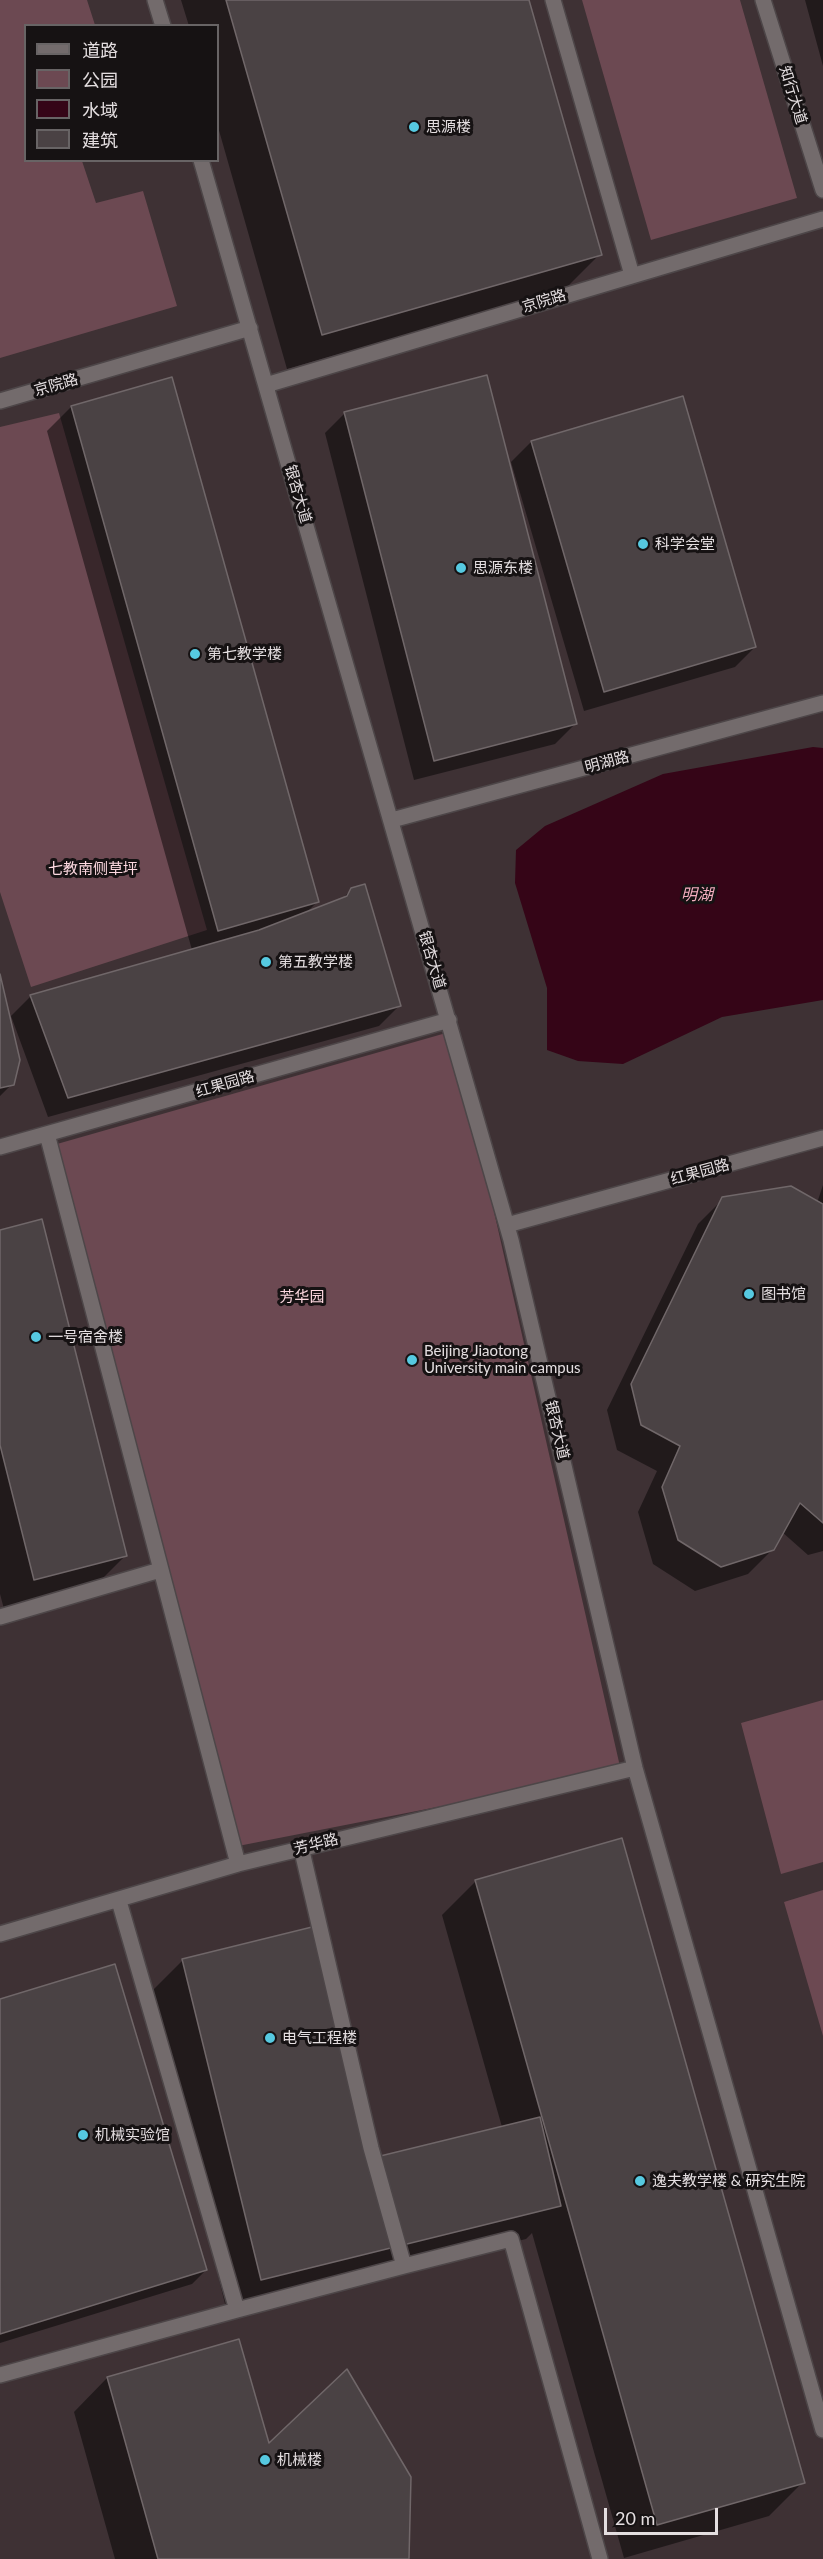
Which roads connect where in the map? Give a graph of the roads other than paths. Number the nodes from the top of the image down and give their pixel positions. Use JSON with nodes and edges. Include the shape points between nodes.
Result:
{"nodes":[{"id":1,"x":155,"y":0,"type":"edge"},
{"id":2,"x":553,"y":0,"type":"edge"},
{"id":3,"x":763,"y":0,"type":"edge"},
{"id":4,"x":162,"y":24,"type":"edge"},
{"id":5,"x":202,"y":162,"type":"edge"},
{"id":6,"x":823,"y":190,"type":"edge"},
{"id":7,"x":823,"y":219,"type":"edge"},
{"id":8,"x":632,"y":275,"type":"junction"},
{"id":9,"x":250,"y":328,"type":"junction"},
{"id":10,"x":266,"y":385,"type":"junction"},
{"id":11,"x":0,"y":401,"type":"edge"},
{"id":12,"x":823,"y":703,"type":"edge"},
{"id":13,"x":392,"y":820,"type":"junction"},
{"id":14,"x":449,"y":1020,"type":"junction"},
{"id":15,"x":47,"y":1134,"type":"junction"},
{"id":16,"x":823,"y":1138,"type":"edge"},
{"id":17,"x":0,"y":1147,"type":"edge"},
{"id":18,"x":507,"y":1225,"type":"junction"},
{"id":19,"x":160,"y":1570,"type":"junction"},
{"id":20,"x":0,"y":1617,"type":"edge"},
{"id":21,"x":635,"y":1768,"type":"junction"},
{"id":22,"x":301,"y":1847,"type":"junction"},
{"id":23,"x":238,"y":1864,"type":"junction"},
{"id":24,"x":119,"y":1901,"type":"junction"},
{"id":25,"x":0,"y":1934,"type":"edge"},
{"id":26,"x":404,"y":2266,"type":"junction"},
{"id":27,"x":237,"y":2310,"type":"junction"},
{"id":28,"x":0,"y":2375,"type":"edge"},
{"id":29,"x":823,"y":2430,"type":"edge"},
{"id":30,"x":600,"y":2559,"type":"edge"}],
"edges":[{"from":1,"to":4,"type":"street"},
{"from":2,"to":8,"type":"street"},
{"from":3,"to":6,"type":"street","name":"知行大道"},
{"from":5,"to":9,"type":"street","name":"银杏大道"},
{"from":7,"to":8,"type":"street","name":"京院路"},
{"from":8,"to":10,"type":"street","name":"京院路"},
{"from":9,"to":10,"type":"street","name":"银杏大道"},
{"from":9,"to":11,"type":"street","name":"京院路"},
{"from":10,"to":13,"type":"street","name":"银杏大道"},
{"from":12,"to":13,"type":"street","name":"明湖路"},
{"from":13,"to":14,"type":"street","name":"银杏大道"},
{"from":14,"to":15,"type":"street","name":"红果园路"},
{"from":14,"to":18,"type":"street","name":"银杏大道"},
{"from":15,"to":17,"type":"street","name":"红果园路"},
{"from":15,"to":19,"type":"street"},
{"from":16,"to":18,"type":"street","name":"红果园路"},
{"from":18,"to":21,"type":"street","name":"银杏大道"},
{"from":19,"to":20,"type":"street"},
{"from":19,"to":23,"type":"street"},
{"from":21,"to":22,"type":"street","name":"芳华路"},
{"from":21,"to":29,"type":"street","name":"银杏大道"},
{"from":22,"to":23,"type":"street","name":"芳华路"},
{"from":22,"to":26,"type":"street","via":[[371,2148]]},
{"from":23,"to":24,"type":"street","name":"芳华路"},
{"from":24,"to":25,"type":"street","name":"芳华路"},
{"from":24,"to":27,"type":"street"},
{"from":26,"to":27,"type":"street"},
{"from":26,"to":30,"type":"street","via":[[511,2239]]},
{"from":27,"to":28,"type":"street"}]}
